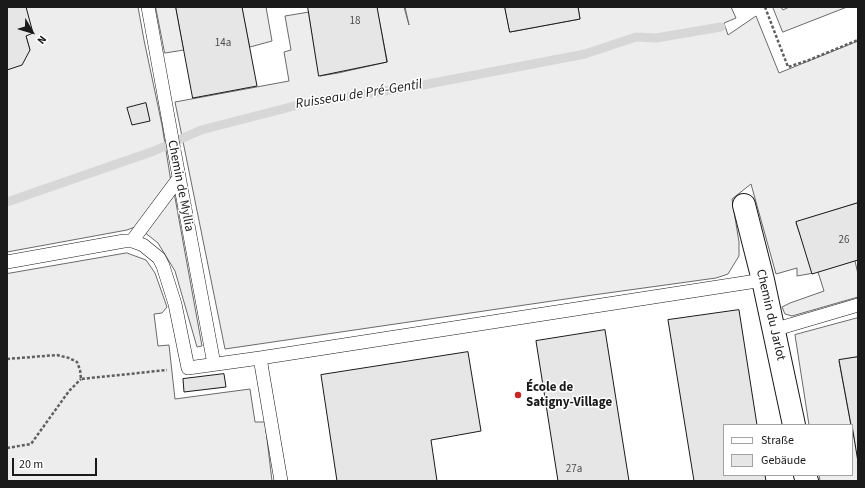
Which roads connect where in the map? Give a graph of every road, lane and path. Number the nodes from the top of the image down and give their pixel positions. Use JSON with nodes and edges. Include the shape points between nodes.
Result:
{"nodes":[{"id":1,"x":148,"y":7,"type":"edge"},
{"id":2,"x":765,"y":7,"type":"edge"},
{"id":3,"x":858,"y":40,"type":"edge"},
{"id":4,"x":179,"y":178,"type":"junction"},
{"id":5,"x":744,"y":205,"type":"dead end"},
{"id":6,"x":132,"y":241,"type":"junction"},
{"id":7,"x":7,"y":262,"type":"edge"},
{"id":8,"x":763,"y":280,"type":"junction"},
{"id":9,"x":858,"y":305,"type":"edge"},
{"id":10,"x":773,"y":330,"type":"junction"},
{"id":11,"x":260,"y":358,"type":"junction"},
{"id":12,"x":7,"y":359,"type":"edge"},
{"id":13,"x":214,"y":364,"type":"junction"},
{"id":14,"x":188,"y":368,"type":"junction"},
{"id":15,"x":81,"y":379,"type":"junction"},
{"id":16,"x":794,"y":424,"type":"edge"},
{"id":17,"x":7,"y":448,"type":"edge"},
{"id":18,"x":281,"y":481,"type":"edge"}],
"edges":[{"from":1,"to":4,"type":"lane","name":"Chemin de Myllia"},
{"from":2,"to":3,"type":"path","via":[[788,67]]},
{"from":4,"to":6,"type":"lane"},
{"from":4,"to":13,"type":"lane","name":"Chemin de Myllia"},
{"from":5,"to":8,"type":"street","name":"Chemin du Jarlot"},
{"from":6,"to":7,"type":"lane"},
{"from":6,"to":14,"type":"lane","via":[[151,250],[163,266],[175,304]]},
{"from":8,"to":10,"type":"street","name":"Chemin du Jarlot"},
{"from":8,"to":11,"type":"lane"},
{"from":9,"to":10,"type":"lane"},
{"from":10,"to":16,"type":"street","name":"Chemin du Jarlot"},
{"from":11,"to":13,"type":"lane"},
{"from":11,"to":18,"type":"lane"},
{"from":12,"to":15,"type":"path","via":[[58,355],[77,362]]},
{"from":13,"to":14,"type":"lane"},
{"from":14,"to":15,"type":"path"},
{"from":15,"to":17,"type":"path","via":[[69,390],[31,444]]}]}
